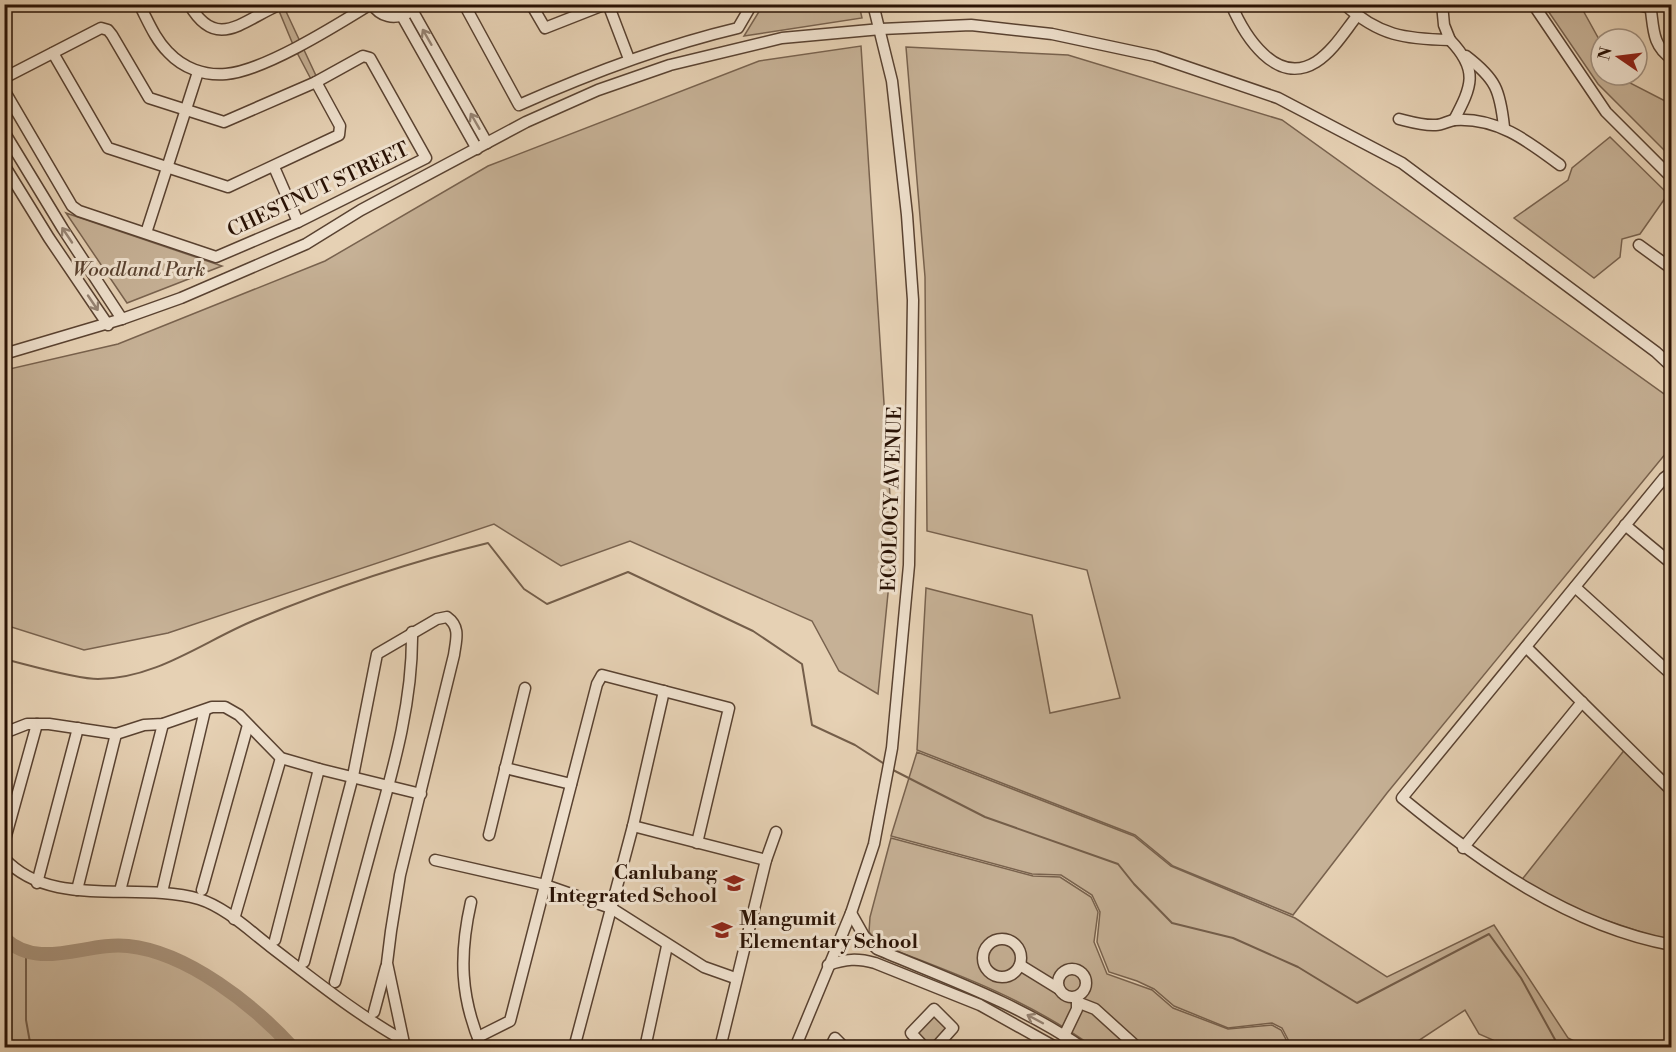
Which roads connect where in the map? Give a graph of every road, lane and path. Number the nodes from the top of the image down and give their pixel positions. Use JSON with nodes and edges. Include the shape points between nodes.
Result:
{"nodes":[{"id":1,"x":14,"y":4,"type":"edge"},
{"id":2,"x":140,"y":4,"type":"edge"},
{"id":3,"x":189,"y":4,"type":"edge"},
{"id":4,"x":371,"y":4,"type":"edge"},
{"id":5,"x":464,"y":4,"type":"edge"},
{"id":6,"x":531,"y":4,"type":"edge"},
{"id":7,"x":607,"y":4,"type":"edge"},
{"id":8,"x":752,"y":4,"type":"edge"},
{"id":9,"x":873,"y":4,"type":"edge"},
{"id":10,"x":1231,"y":4,"type":"edge"},
{"id":11,"x":1344,"y":4,"type":"edge"},
{"id":12,"x":1442,"y":4,"type":"edge"},
{"id":13,"x":1533,"y":4,"type":"edge"},
{"id":14,"x":1633,"y":4,"type":"edge"},
{"id":15,"x":280,"y":5,"type":"edge"},
{"id":16,"x":1651,"y":6,"type":"edge"},
{"id":17,"x":4,"y":9,"type":"edge"},
{"id":18,"x":410,"y":10,"type":"edge"},
{"id":19,"x":1357,"y":16,"type":"junction"},
{"id":20,"x":880,"y":29,"type":"junction"},
{"id":21,"x":1450,"y":40,"type":"junction"},
{"id":22,"x":53,"y":53,"type":"junction"},
{"id":23,"x":1464,"y":54,"type":"junction"},
{"id":24,"x":629,"y":59,"type":"junction"},
{"id":25,"x":1671,"y":59,"type":"edge"},
{"id":26,"x":198,"y":72,"type":"junction"},
{"id":27,"x":4,"y":78,"type":"edge"},
{"id":28,"x":316,"y":82,"type":"junction"},
{"id":29,"x":4,"y":90,"type":"edge"},
{"id":30,"x":186,"y":110,"type":"junction"},
{"id":31,"x":1399,"y":119,"type":"dead end"},
{"id":32,"x":1454,"y":120,"type":"junction"},
{"id":33,"x":1504,"y":127,"type":"junction"},
{"id":34,"x":4,"y":132,"type":"edge"},
{"id":35,"x":482,"y":146,"type":"junction"},
{"id":36,"x":4,"y":165,"type":"edge"},
{"id":37,"x":1560,"y":165,"type":"dead end"},
{"id":38,"x":274,"y":167,"type":"junction"},
{"id":39,"x":167,"y":169,"type":"junction"},
{"id":40,"x":1671,"y":178,"type":"edge"},
{"id":41,"x":298,"y":222,"type":"junction"},
{"id":42,"x":147,"y":232,"type":"junction"},
{"id":43,"x":1639,"y":245,"type":"dead end"},
{"id":44,"x":1671,"y":269,"type":"edge"},
{"id":45,"x":122,"y":320,"type":"junction"},
{"id":46,"x":108,"y":325,"type":"junction"},
{"id":47,"x":4,"y":354,"type":"edge"},
{"id":48,"x":1671,"y":367,"type":"edge"},
{"id":49,"x":1671,"y":472,"type":"edge"},
{"id":50,"x":1626,"y":525,"type":"junction"},
{"id":51,"x":1671,"y":564,"type":"edge"},
{"id":52,"x":1575,"y":587,"type":"junction"},
{"id":53,"x":412,"y":632,"type":"junction"},
{"id":54,"x":1526,"y":647,"type":"junction"},
{"id":55,"x":1671,"y":675,"type":"edge"},
{"id":56,"x":525,"y":688,"type":"dead end"},
{"id":57,"x":664,"y":691,"type":"junction"},
{"id":58,"x":1582,"y":702,"type":"junction"},
{"id":59,"x":205,"y":710,"type":"junction"},
{"id":60,"x":36,"y":724,"type":"junction"},
{"id":61,"x":163,"y":724,"type":"junction"},
{"id":62,"x":248,"y":725,"type":"junction"},
{"id":63,"x":78,"y":728,"type":"junction"},
{"id":64,"x":4,"y":733,"type":"edge"},
{"id":65,"x":116,"y":734,"type":"junction"},
{"id":66,"x":281,"y":758,"type":"junction"},
{"id":67,"x":505,"y":768,"type":"junction"},
{"id":68,"x":319,"y":769,"type":"junction"},
{"id":69,"x":353,"y":776,"type":"junction"},
{"id":70,"x":571,"y":784,"type":"junction"},
{"id":71,"x":389,"y":785,"type":"junction"},
{"id":72,"x":1671,"y":791,"type":"edge"},
{"id":73,"x":421,"y":794,"type":"junction"},
{"id":74,"x":633,"y":826,"type":"junction"},
{"id":75,"x":776,"y":832,"type":"dead end"},
{"id":76,"x":489,"y":835,"type":"dead end"},
{"id":77,"x":4,"y":843,"type":"edge"},
{"id":78,"x":697,"y":843,"type":"junction"},
{"id":79,"x":1463,"y":848,"type":"junction"},
{"id":80,"x":4,"y":858,"type":"edge"},
{"id":81,"x":435,"y":860,"type":"dead end"},
{"id":82,"x":766,"y":860,"type":"junction"},
{"id":83,"x":37,"y":883,"type":"junction"},
{"id":84,"x":545,"y":885,"type":"junction"},
{"id":85,"x":77,"y":890,"type":"junction"},
{"id":86,"x":202,"y":890,"type":"dead end"},
{"id":87,"x":120,"y":891,"type":"junction"},
{"id":88,"x":162,"y":892,"type":"junction"},
{"id":89,"x":471,"y":902,"type":"dead end"},
{"id":90,"x":611,"y":908,"type":"junction"},
{"id":91,"x":851,"y":914,"type":"junction"},
{"id":92,"x":234,"y":919,"type":"junction"},
{"id":93,"x":275,"y":940,"type":"dead end"},
{"id":94,"x":1671,"y":945,"type":"edge"},
{"id":95,"x":668,"y":946,"type":"junction"},
{"id":96,"x":900,"y":959,"type":"junction"},
{"id":97,"x":304,"y":962,"type":"dead end"},
{"id":98,"x":387,"y":963,"type":"junction"},
{"id":99,"x":828,"y":965,"type":"junction"},
{"id":100,"x":1020,"y":965,"type":"junction"},
{"id":101,"x":897,"y":971,"type":"junction"},
{"id":102,"x":935,"y":973,"type":"junction"},
{"id":103,"x":993,"y":975,"type":"junction"},
{"id":104,"x":735,"y":978,"type":"junction"},
{"id":105,"x":334,"y":982,"type":"dead end"},
{"id":106,"x":930,"y":984,"type":"junction"},
{"id":107,"x":1059,"y":989,"type":"junction"},
{"id":108,"x":986,"y":993,"type":"junction"},
{"id":109,"x":1077,"y":999,"type":"junction"},
{"id":110,"x":980,"y":1005,"type":"junction"},
{"id":111,"x":374,"y":1012,"type":"dead end"},
{"id":112,"x":1064,"y":1036,"type":"junction"},
{"id":113,"x":480,"y":1042,"type":"edge"},
{"id":114,"x":403,"y":1043,"type":"edge"},
{"id":115,"x":920,"y":1046,"type":"edge"},
{"id":116,"x":574,"y":1047,"type":"edge"},
{"id":117,"x":645,"y":1047,"type":"edge"},
{"id":118,"x":720,"y":1047,"type":"edge"},
{"id":119,"x":795,"y":1047,"type":"edge"},
{"id":120,"x":830,"y":1047,"type":"edge"},
{"id":121,"x":845,"y":1047,"type":"edge"},
{"id":122,"x":935,"y":1047,"type":"edge"},
{"id":123,"x":1057,"y":1047,"type":"edge"},
{"id":124,"x":1083,"y":1047,"type":"edge"},
{"id":125,"x":1138,"y":1047,"type":"edge"}],
"edges":[{"from":1,"to":17,"type":"street"},
{"from":2,"to":26,"type":"street","via":[[168,52]]},
{"from":3,"to":15,"type":"street","via":[[201,22],[215,30],[233,29]]},
{"from":4,"to":18,"type":"street","via":[[385,16]]},
{"from":4,"to":26,"type":"street","via":[[325,32],[251,68],[226,75]]},
{"from":5,"to":24,"type":"street","via":[[519,105]]},
{"from":6,"to":7,"type":"street","via":[[545,28]]},
{"from":7,"to":24,"type":"street"},
{"from":8,"to":24,"type":"street","via":[[738,28]]},
{"from":9,"to":20,"type":"street","name":"ECOLOGY AVENUE"},
{"from":10,"to":19,"type":"street","via":[[1258,50],[1275,64],[1289,67],[1305,67],[1322,57]]},
{"from":11,"to":19,"type":"street"},
{"from":12,"to":21,"type":"street"},
{"from":13,"to":40,"type":"street","via":[[1606,112]]},
{"from":14,"to":16,"type":"street"},
{"from":16,"to":25,"type":"street","via":[[1654,40]]},
{"from":18,"to":35,"type":"street"},
{"from":19,"to":21,"type":"street","via":[[1400,37]]},
{"from":20,"to":35,"type":"street","via":[[782,38],[670,65],[598,90]]},
{"from":20,"to":48,"type":"street","via":[[970,25],[1052,34],[1155,56],[1278,98],[1402,164]]},
{"from":20,"to":91,"type":"street","name":"ECOLOGY AVENUE","via":[[898,133],[913,300],[909,565],[892,748],[874,844]]},
{"from":21,"to":23,"type":"street"},
{"from":22,"to":27,"type":"street","name":"CHESTNUT STREET"},
{"from":22,"to":30,"type":"street","name":"CHESTNUT STREET","via":[[101,28],[108,30],[149,98]]},
{"from":22,"to":39,"type":"street","via":[[108,148]]},
{"from":23,"to":32,"type":"street","via":[[1471,73]]},
{"from":23,"to":33,"type":"street","via":[[1485,70],[1498,88]]},
{"from":26,"to":30,"type":"street"},
{"from":28,"to":30,"type":"street","name":"CHESTNUT STREET","via":[[224,122]]},
{"from":28,"to":38,"type":"street","via":[[339,126],[339,135]]},
{"from":28,"to":41,"type":"street","name":"CHESTNUT STREET","via":[[363,56],[370,58],[426,158]]},
{"from":29,"to":42,"type":"street","name":"CHESTNUT STREET","via":[[72,206]]},
{"from":30,"to":39,"type":"street"},
{"from":31,"to":32,"type":"street","via":[[1422,125]]},
{"from":32,"to":33,"type":"street"},
{"from":33,"to":37,"type":"street"},
{"from":45,"to":34,"type":"street","one_way":true},
{"from":35,"to":45,"type":"street","via":[[306,244]]},
{"from":36,"to":46,"type":"street","one_way":true},
{"from":38,"to":39,"type":"street","via":[[228,188]]},
{"from":38,"to":41,"type":"street"},
{"from":39,"to":42,"type":"street"},
{"from":41,"to":42,"type":"street","name":"CHESTNUT STREET","via":[[216,257]]},
{"from":43,"to":44,"type":"street"},
{"from":45,"to":46,"type":"street"},
{"from":46,"to":47,"type":"street"},
{"from":49,"to":50,"type":"street"},
{"from":50,"to":51,"type":"street"},
{"from":50,"to":52,"type":"street"},
{"from":52,"to":54,"type":"street"},
{"from":52,"to":55,"type":"street"},
{"from":53,"to":69,"type":"street","via":[[377,654]]},
{"from":53,"to":71,"type":"street","via":[[412,670]]},
{"from":53,"to":73,"type":"street","via":[[447,617],[457,629]]},
{"from":54,"to":58,"type":"street"},
{"from":54,"to":79,"type":"street","via":[[1402,798]]},
{"from":56,"to":67,"type":"street"},
{"from":57,"to":70,"type":"street","via":[[602,675]]},
{"from":57,"to":74,"type":"street"},
{"from":57,"to":78,"type":"street","via":[[729,708]]},
{"from":58,"to":72,"type":"street"},
{"from":58,"to":79,"type":"street"},
{"from":59,"to":61,"type":"street"},
{"from":59,"to":62,"type":"street","via":[[225,707]]},
{"from":59,"to":88,"type":"street"},
{"from":60,"to":63,"type":"street"},
{"from":60,"to":64,"type":"street"},
{"from":60,"to":77,"type":"street"},
{"from":61,"to":65,"type":"street"},
{"from":61,"to":87,"type":"street"},
{"from":62,"to":66,"type":"street"},
{"from":62,"to":86,"type":"street"},
{"from":63,"to":65,"type":"street"},
{"from":63,"to":83,"type":"street"},
{"from":65,"to":85,"type":"street"},
{"from":66,"to":68,"type":"street"},
{"from":66,"to":92,"type":"street"},
{"from":67,"to":70,"type":"street"},
{"from":67,"to":76,"type":"street"},
{"from":68,"to":69,"type":"street"},
{"from":68,"to":93,"type":"street"},
{"from":69,"to":71,"type":"street"},
{"from":69,"to":97,"type":"street"},
{"from":70,"to":84,"type":"street"},
{"from":71,"to":73,"type":"street"},
{"from":71,"to":105,"type":"street"},
{"from":73,"to":98,"type":"street","via":[[400,875]]},
{"from":74,"to":78,"type":"street"},
{"from":74,"to":90,"type":"street"},
{"from":75,"to":82,"type":"street"},
{"from":78,"to":82,"type":"street"},
{"from":79,"to":94,"type":"street","via":[[1518,885],[1592,920]]},
{"from":80,"to":83,"type":"street","via":[[17,873]]},
{"from":81,"to":84,"type":"street"},
{"from":82,"to":104,"type":"street"},
{"from":83,"to":85,"type":"street"},
{"from":84,"to":90,"type":"street"},
{"from":84,"to":113,"type":"street","via":[[510,1021]]},
{"from":85,"to":87,"type":"street"},
{"from":87,"to":88,"type":"street"},
{"from":88,"to":92,"type":"street","via":[[202,900]]},
{"from":89,"to":113,"type":"street","via":[[463,938],[462,969],[468,1009]]},
{"from":90,"to":95,"type":"street"},
{"from":90,"to":116,"type":"street"},
{"from":91,"to":96,"type":"street","via":[[864,936],[878,949]]},
{"from":91,"to":99,"type":"street","name":"ECOLOGY AVENUE"},
{"from":92,"to":114,"type":"street"},
{"from":95,"to":104,"type":"street","via":[[704,967]]},
{"from":95,"to":117,"type":"street"},
{"from":96,"to":101,"type":"street"},
{"from":96,"to":102,"type":"street"},
{"from":98,"to":111,"type":"street"},
{"from":98,"to":114,"type":"street"},
{"from":99,"to":101,"type":"street","via":[[859,959]]},
{"from":99,"to":119,"type":"street","name":"ECOLOGY AVENUE"},
{"from":100,"to":103,"type":"street","via":[[1009,976]]},
{"from":100,"to":103,"type":"street","via":[[1020,953],[1014,944],[998,939],[987,945],[983,956],[985,967]]},
{"from":100,"to":107,"type":"street"},
{"from":101,"to":106,"type":"street"},
{"from":102,"to":106,"type":"street"},
{"from":102,"to":108,"type":"street"},
{"from":103,"to":108,"type":"street"},
{"from":104,"to":118,"type":"street"},
{"from":106,"to":110,"type":"street"},
{"from":107,"to":109,"type":"street","via":[[1065,996]]},
{"from":107,"to":109,"type":"street","via":[[1060,976],[1075,970],[1086,983]]},
{"from":108,"to":110,"type":"street"},
{"from":112,"to":108,"type":"street","one_way":true},
{"from":109,"to":112,"type":"street"},
{"from":109,"to":125,"type":"street","via":[[1095,1009]]},
{"from":110,"to":123,"type":"street"},
{"from":112,"to":124,"type":"street"},
{"from":115,"to":122,"type":"street","via":[[911,1033],[934,1009],[953,1028]]},
{"from":120,"to":121,"type":"street","via":[[835,1038]]}]}
